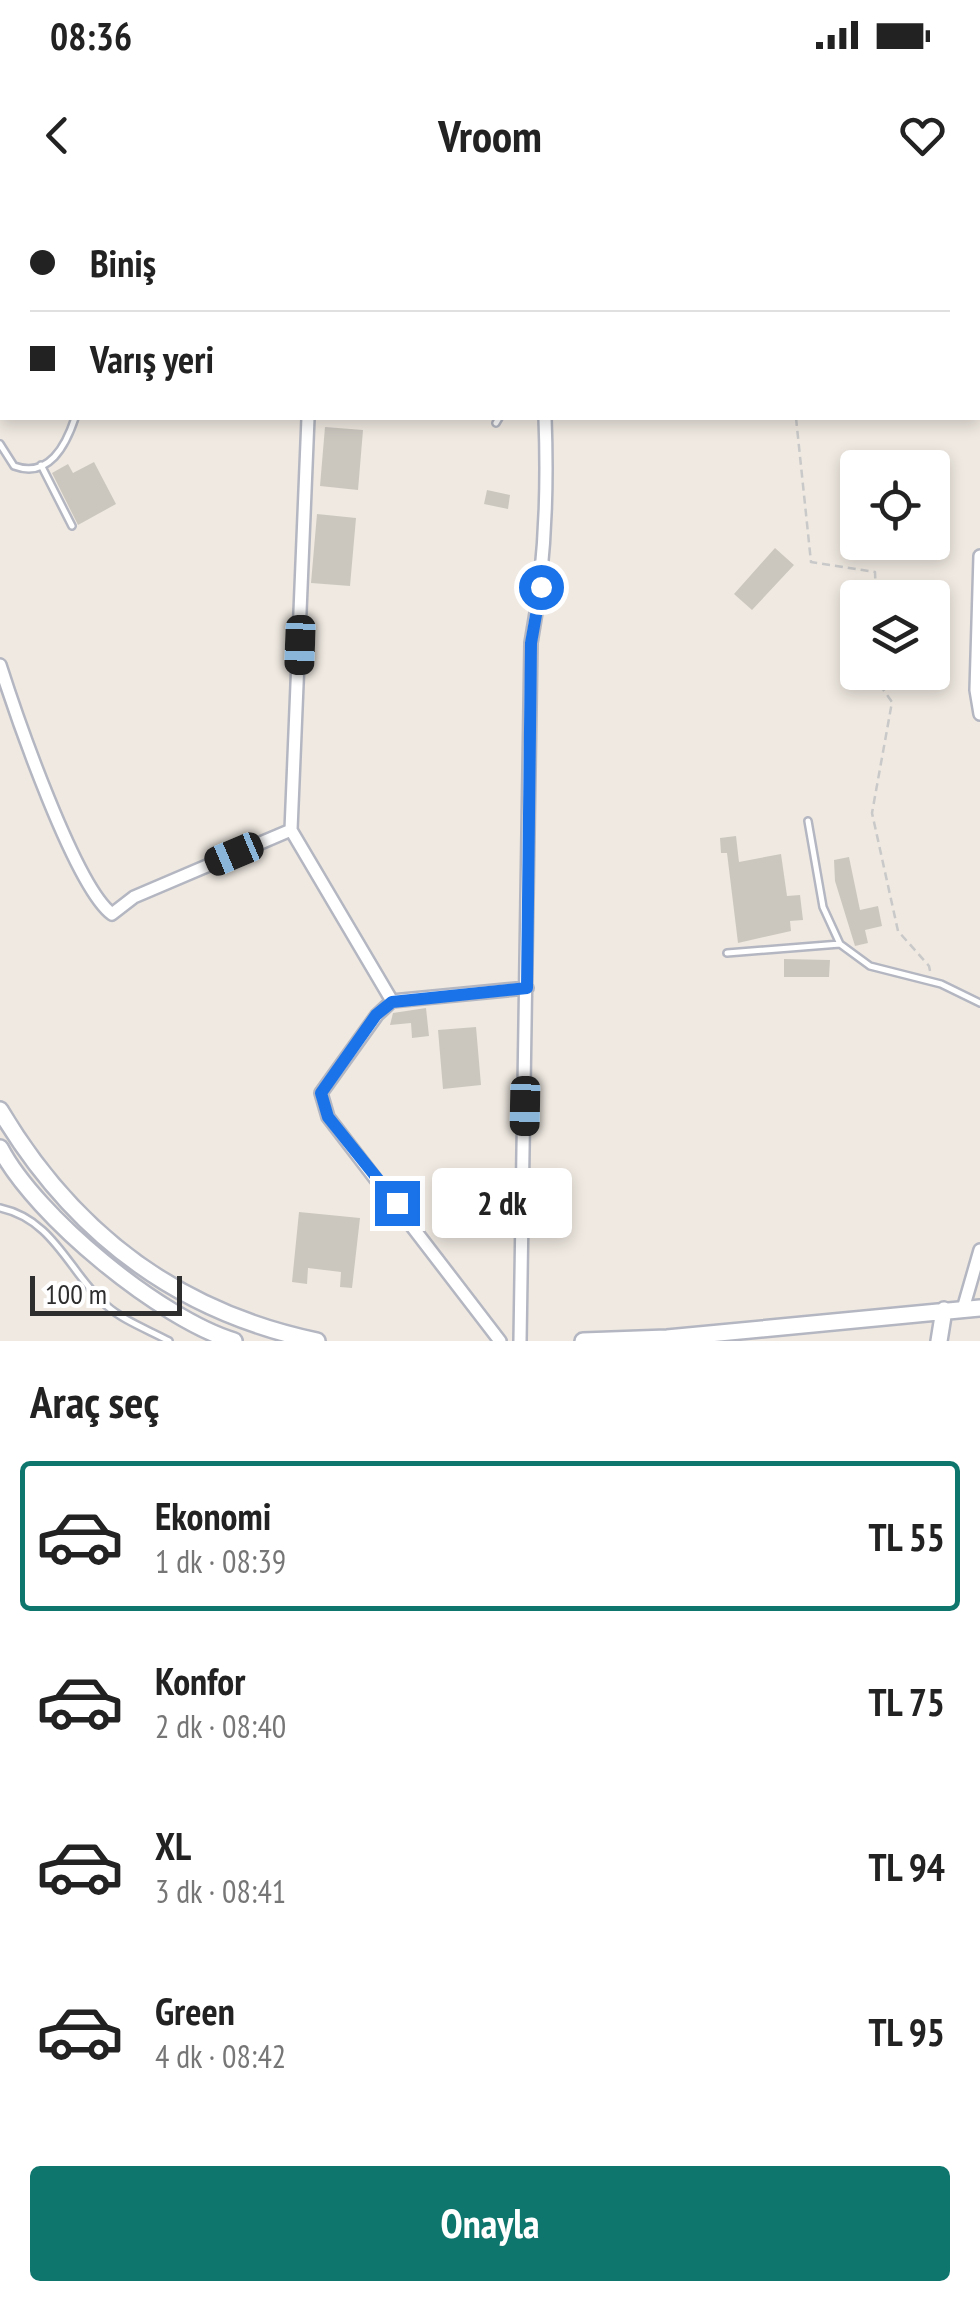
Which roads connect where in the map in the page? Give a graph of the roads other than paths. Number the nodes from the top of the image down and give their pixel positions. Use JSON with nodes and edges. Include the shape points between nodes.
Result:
{"nodes":[{"id":1,"x":73,"y":420,"type":"edge"},
{"id":2,"x":308,"y":420,"type":"edge"},
{"id":3,"x":544,"y":420,"type":"edge"},
{"id":4,"x":0,"y":444,"type":"edge"},
{"id":5,"x":41,"y":466,"type":"junction"},
{"id":6,"x":72,"y":526,"type":"dead end"},
{"id":7,"x":980,"y":556,"type":"edge"},
{"id":8,"x":0,"y":665,"type":"edge"},
{"id":9,"x":980,"y":714,"type":"edge"},
{"id":10,"x":808,"y":821,"type":"dead end"},
{"id":11,"x":291,"y":830,"type":"junction"},
{"id":12,"x":840,"y":944,"type":"junction"},
{"id":13,"x":727,"y":953,"type":"dead end"},
{"id":14,"x":527,"y":988,"type":"junction"},
{"id":15,"x":392,"y":1002,"type":"junction"},
{"id":16,"x":980,"y":1003,"type":"edge"},
{"id":17,"x":0,"y":1110,"type":"edge"},
{"id":18,"x":0,"y":1148,"type":"edge"},
{"id":19,"x":0,"y":1208,"type":"edge"},
{"id":20,"x":980,"y":1250,"type":"edge"},
{"id":21,"x":972,"y":1308,"type":"edge"},
{"id":22,"x":944,"y":1310,"type":"junction"},
{"id":23,"x":169,"y":1341,"type":"edge"},
{"id":24,"x":234,"y":1341,"type":"edge"},
{"id":25,"x":318,"y":1341,"type":"edge"},
{"id":26,"x":500,"y":1341,"type":"edge"},
{"id":27,"x":520,"y":1341,"type":"edge"},
{"id":28,"x":582,"y":1341,"type":"edge"},
{"id":29,"x":940,"y":1341,"type":"edge"}],
"edges":[{"from":1,"to":5,"type":"lane","via":[[64,449]]},
{"from":2,"to":11,"type":"street"},
{"from":3,"to":14,"type":"street","via":[[548,483],[531,643]]},
{"from":4,"to":5,"type":"lane","via":[[14,466]]},
{"from":5,"to":6,"type":"lane"},
{"from":7,"to":9,"type":"street"},
{"from":8,"to":11,"type":"street","via":[[91,890],[112,914],[134,896]]},
{"from":10,"to":12,"type":"lane","via":[[823,906]]},
{"from":11,"to":15,"type":"street"},
{"from":12,"to":13,"type":"lane"},
{"from":12,"to":16,"type":"lane","via":[[870,966]]},
{"from":14,"to":15,"type":"street"},
{"from":14,"to":27,"type":"street"},
{"from":15,"to":26,"type":"street","via":[[326,1080],[322,1104]]},
{"from":17,"to":25,"type":"main road","via":[[25,1153],[126,1258],[214,1311]]},
{"from":18,"to":24,"type":"main road","via":[[110,1268]]},
{"from":19,"to":23,"type":"lane","via":[[43,1229],[112,1311]]},
{"from":20,"to":21,"type":"street"},
{"from":21,"to":22,"type":"main road"},
{"from":22,"to":28,"type":"main road"},
{"from":22,"to":29,"type":"main road"}]}
